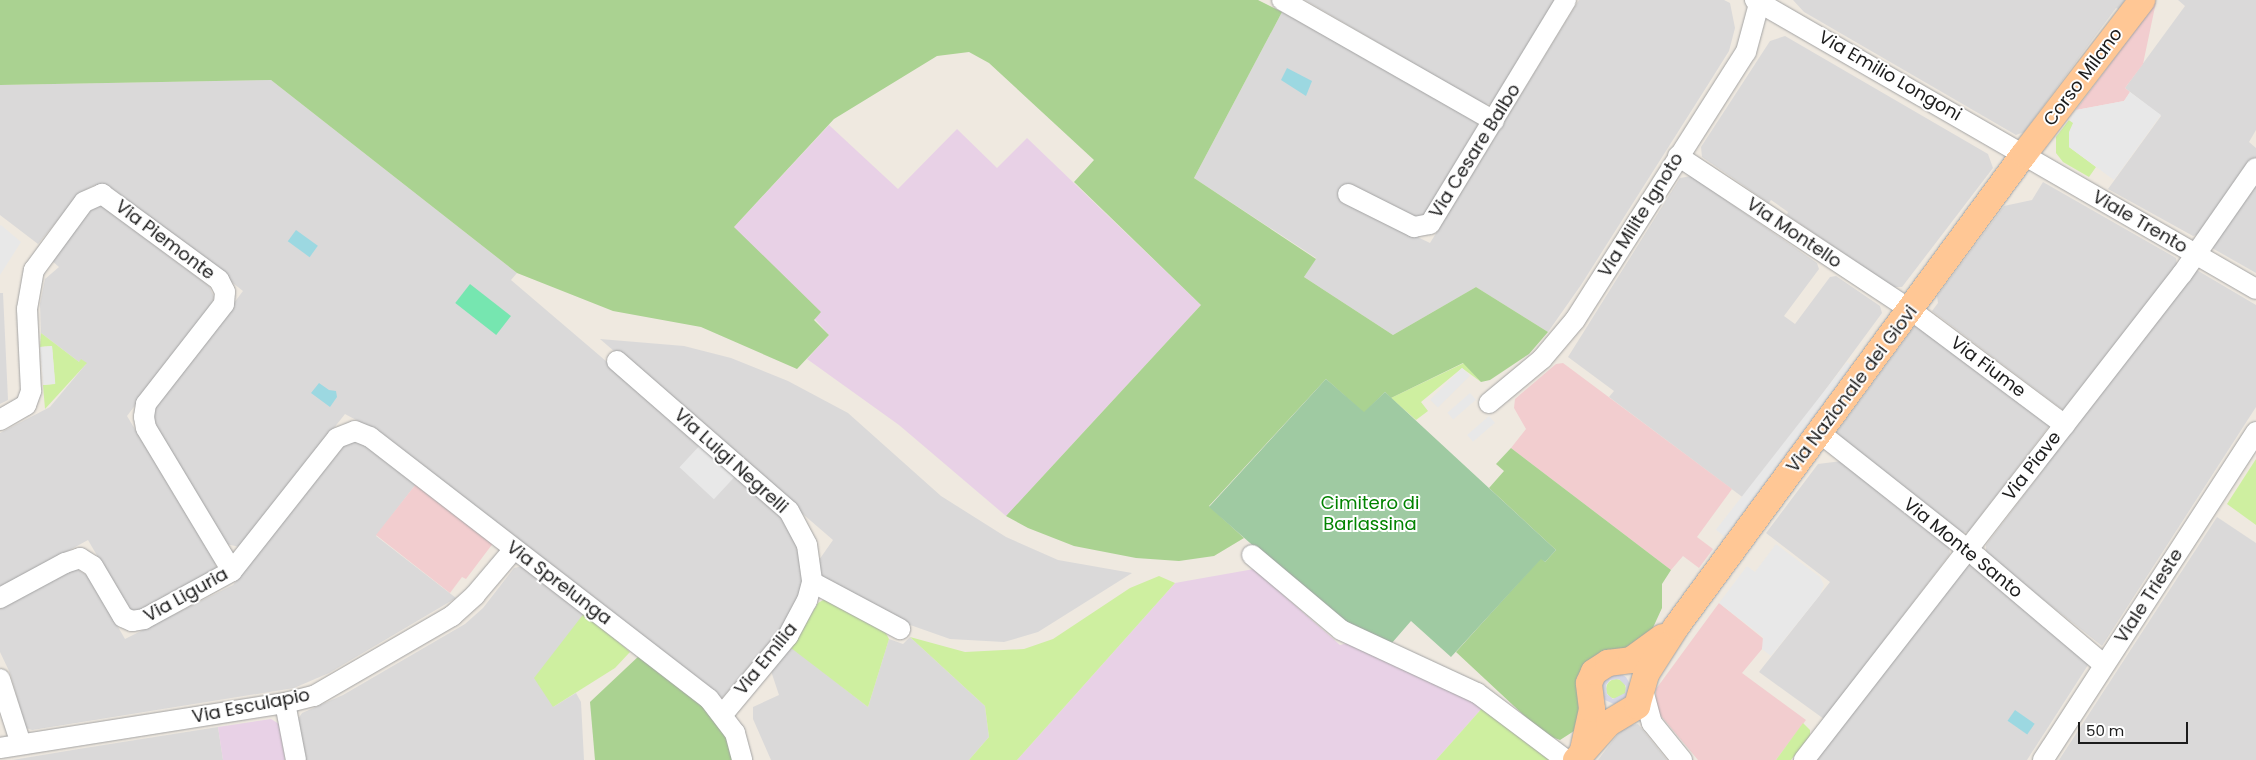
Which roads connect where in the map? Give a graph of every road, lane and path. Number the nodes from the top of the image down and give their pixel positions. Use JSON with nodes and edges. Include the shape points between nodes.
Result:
{"nodes":[{"id":1,"x":1282,"y":0,"type":"edge"},
{"id":2,"x":1566,"y":0,"type":"edge"},
{"id":3,"x":2142,"y":0,"type":"edge"},
{"id":4,"x":1758,"y":1,"type":"edge"},
{"id":5,"x":1494,"y":121,"type":"junction"},
{"id":6,"x":2024,"y":154,"type":"junction"},
{"id":7,"x":1678,"y":156,"type":"junction"},
{"id":8,"x":2256,"y":168,"type":"edge"},
{"id":9,"x":1348,"y":194,"type":"dead end"},
{"id":10,"x":2196,"y":254,"type":"junction"},
{"id":11,"x":2256,"y":289,"type":"edge"},
{"id":12,"x":1911,"y":310,"type":"junction"},
{"id":13,"x":616,"y":361,"type":"dead end"},
{"id":14,"x":1489,"y":403,"type":"dead end"},
{"id":15,"x":0,"y":420,"type":"edge"},
{"id":16,"x":2065,"y":424,"type":"junction"},
{"id":17,"x":350,"y":430,"type":"joint"},
{"id":18,"x":2256,"y":432,"type":"edge"},
{"id":19,"x":1820,"y":433,"type":"junction"},
{"id":20,"x":514,"y":549,"type":"junction"},
{"id":21,"x":1967,"y":549,"type":"junction"},
{"id":22,"x":1252,"y":555,"type":"dead end"},
{"id":23,"x":232,"y":571,"type":"junction"},
{"id":24,"x":812,"y":582,"type":"junction"},
{"id":25,"x":0,"y":598,"type":"edge"},
{"id":26,"x":1679,"y":622,"type":"junction"},
{"id":27,"x":900,"y":629,"type":"dead end"},
{"id":28,"x":1619,"y":662,"type":"junction"},
{"id":29,"x":2104,"y":664,"type":"junction"},
{"id":30,"x":0,"y":679,"type":"edge"},
{"id":31,"x":1643,"y":690,"type":"junction"},
{"id":32,"x":1591,"y":699,"type":"junction"},
{"id":33,"x":286,"y":703,"type":"junction"},
{"id":34,"x":723,"y":714,"type":"junction"},
{"id":35,"x":1624,"y":715,"type":"junction"},
{"id":36,"x":1652,"y":723,"type":"junction"},
{"id":37,"x":21,"y":744,"type":"junction"},
{"id":38,"x":0,"y":748,"type":"edge"},
{"id":39,"x":1575,"y":757,"type":"edge"},
{"id":40,"x":296,"y":760,"type":"edge"},
{"id":41,"x":742,"y":760,"type":"edge"},
{"id":42,"x":1682,"y":760,"type":"edge"},
{"id":43,"x":1804,"y":760,"type":"edge"},
{"id":44,"x":2043,"y":760,"type":"edge"}],
"edges":[{"from":1,"to":5,"type":"street"},
{"from":2,"to":5,"type":"street","name":"Via Cesare Balbo"},
{"from":3,"to":6,"type":"main road","name":"Corso Milano"},
{"from":4,"to":6,"type":"street","name":"Via Emilio Longoni"},
{"from":4,"to":7,"type":"street","name":"Via Milite Ignoto","via":[[1746,52]]},
{"from":5,"to":9,"type":"street","name":"Via Cesare Balbo","via":[[1430,224],[1414,226]]},
{"from":6,"to":10,"type":"street","name":"Viale Trento"},
{"from":6,"to":12,"type":"main road","name":"Via Nazionale dei Giovi"},
{"from":7,"to":12,"type":"street","name":"Via Montello"},
{"from":7,"to":14,"type":"street","name":"Via Milite Ignoto","via":[[1564,337]]},
{"from":8,"to":10,"type":"street","name":"Via Piave"},
{"from":10,"to":11,"type":"street","name":"Viale Trento"},
{"from":10,"to":16,"type":"street","name":"Via Piave"},
{"from":12,"to":16,"type":"street","name":"Via Fiume"},
{"from":12,"to":19,"type":"main road","name":"Via Nazionale dei Giovi"},
{"from":13,"to":24,"type":"street","name":"Via Luigi Negrelli","via":[[789,511],[806,546]]},
{"from":15,"to":23,"type":"street","name":"Via Piemonte","via":[[26,405],[31,391],[27,309],[34,270],[84,202],[102,194],[219,280],[225,292],[224,304],[146,404],[144,417],[146,428]]},
{"from":16,"to":21,"type":"street","name":"Via Piave"},
{"from":17,"to":20,"type":"street","name":"Via Sprelunga","via":[[370,437]]},
{"from":17,"to":23,"type":"street","name":"Via Liguria","via":[[337,438]]},
{"from":18,"to":29,"type":"street","name":"Viale Trieste"},
{"from":19,"to":21,"type":"street","name":"Via Monte Santo"},
{"from":19,"to":26,"type":"main road","name":"Via Nazionale dei Giovi"},
{"from":20,"to":33,"type":"street","name":"Via Esculapio","via":[[475,595],[452,616],[326,690]]},
{"from":20,"to":34,"type":"street","name":"Via Sprelunga","via":[[677,672]]},
{"from":21,"to":29,"type":"street","name":"Via Monte Santo"},
{"from":21,"to":43,"type":"street","name":"Via Piave"},
{"from":22,"to":39,"type":"street","via":[[1340,630],[1477,693]]},
{"from":23,"to":25,"type":"street","name":"Via Liguria","via":[[138,621],[123,617],[93,566],[80,558]]},
{"from":24,"to":27,"type":"street"},
{"from":24,"to":34,"type":"street","name":"Via Emilia","via":[[807,601],[788,636]]},
{"from":26,"to":28,"type":"main road","name":"Via Nazionale dei Giovi","via":[[1633,659]]},
{"from":26,"to":31,"type":"main road","name":"Via Nazionale dei Giovi","via":[[1646,674]]},
{"from":28,"to":31,"type":"main road","via":[[1638,674]]},
{"from":28,"to":32,"type":"main road","name":"Via Nazionale dei Giovi","via":[[1603,665],[1594,672],[1588,688]]},
{"from":29,"to":44,"type":"street","name":"Viale Trieste"},
{"from":30,"to":37,"type":"street"},
{"from":31,"to":35,"type":"main road","name":"Via Nazionale dei Giovi","via":[[1637,706]]},
{"from":31,"to":36,"type":"street"},
{"from":32,"to":35,"type":"main road","via":[[1601,712]]},
{"from":32,"to":39,"type":"main road","name":"Via Nazionale dei Giovi","via":[[1591,712]]},
{"from":33,"to":37,"type":"street","name":"Via Esculapio"},
{"from":33,"to":40,"type":"street"},
{"from":34,"to":41,"type":"street","name":"Via Sprelunga","via":[[735,733]]},
{"from":35,"to":36,"type":"street","via":[[1634,715]]},
{"from":35,"to":39,"type":"main road","name":"Via Nazionale dei Giovi","via":[[1609,723]]},
{"from":36,"to":42,"type":"street"},
{"from":37,"to":38,"type":"street","name":"Via Esculapio"}]}
